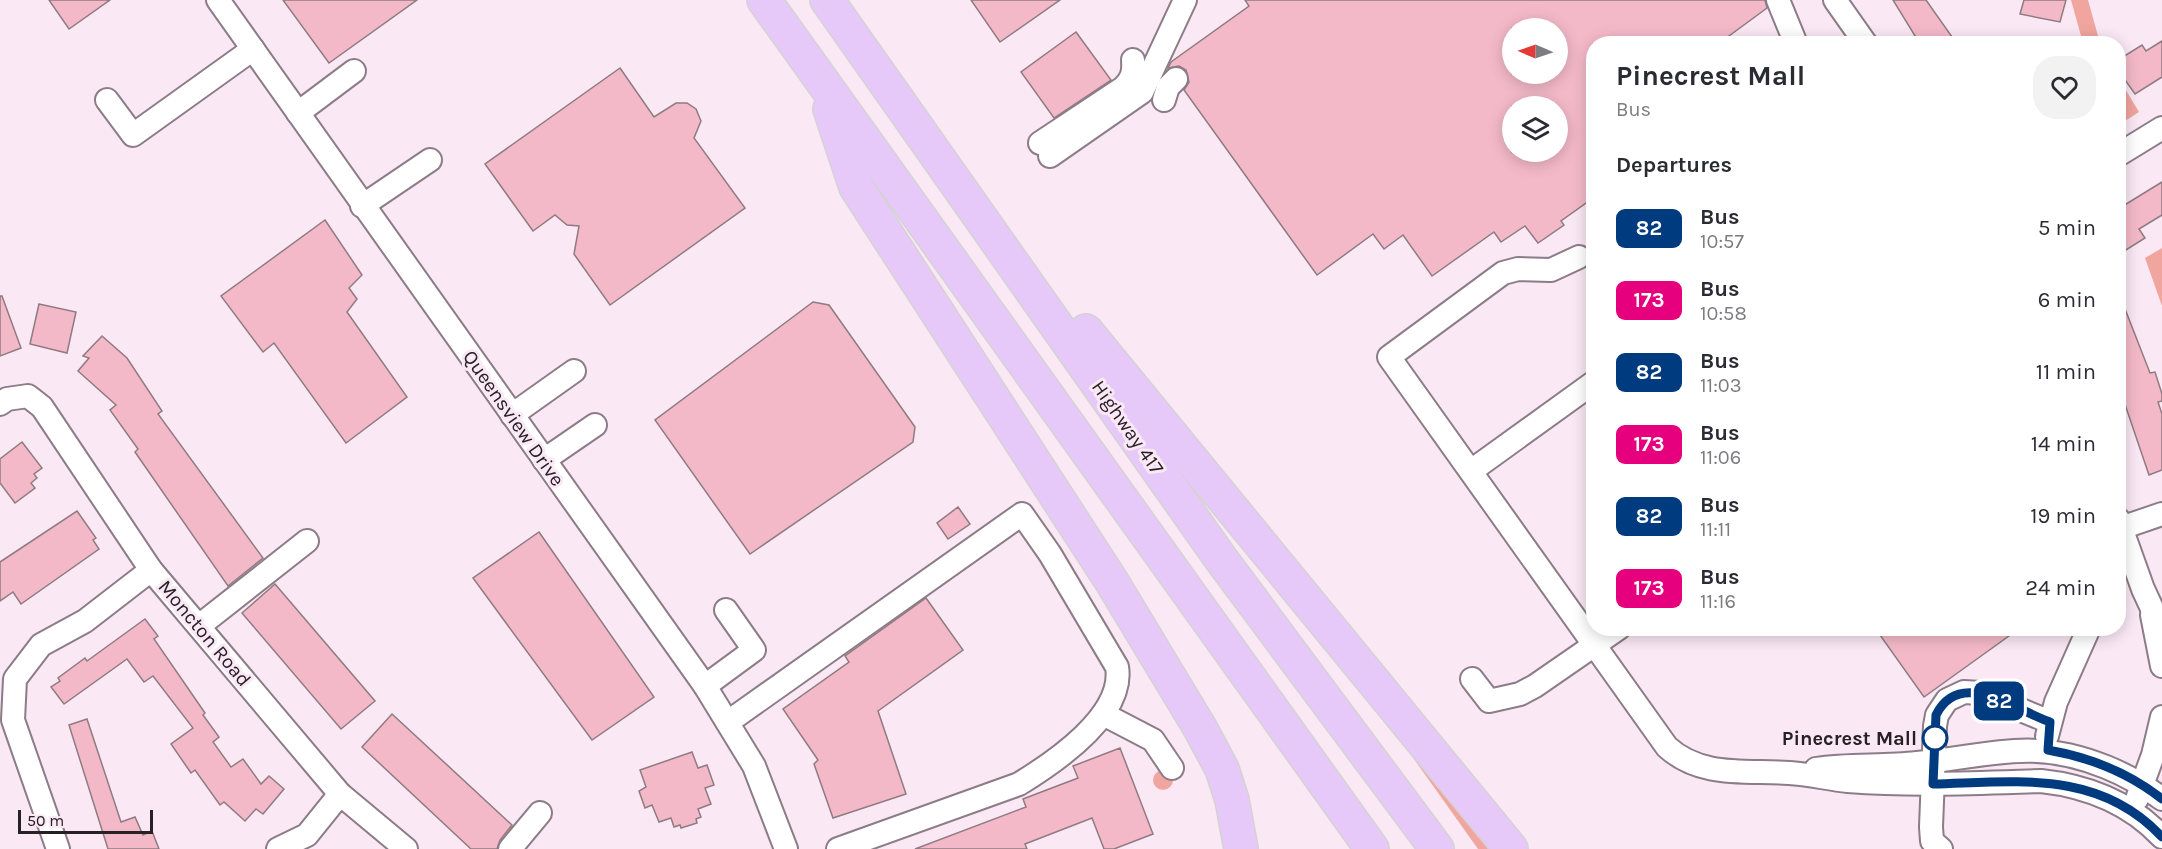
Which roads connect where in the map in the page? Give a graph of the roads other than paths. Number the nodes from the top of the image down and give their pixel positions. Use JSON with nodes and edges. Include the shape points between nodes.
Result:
{"nodes":[{"id":1,"x":218,"y":0,"type":"edge"},
{"id":2,"x":764,"y":0,"type":"edge"},
{"id":3,"x":827,"y":0,"type":"edge"},
{"id":4,"x":1185,"y":0,"type":"edge"},
{"id":5,"x":1778,"y":0,"type":"edge"},
{"id":6,"x":1835,"y":0,"type":"edge"},
{"id":7,"x":1794,"y":36,"type":"edge"},
{"id":8,"x":1860,"y":36,"type":"edge"},
{"id":9,"x":253,"y":49,"type":"junction"},
{"id":10,"x":1133,"y":60,"type":"dead end"},
{"id":11,"x":354,"y":71,"type":"dead end"},
{"id":12,"x":818,"y":76,"type":"junction"},
{"id":13,"x":1176,"y":79,"type":"dead end"},
{"id":14,"x":107,"y":100,"type":"dead end"},
{"id":15,"x":1164,"y":100,"type":"dead end"},
{"id":16,"x":907,"y":112,"type":"junction"},
{"id":17,"x":298,"y":113,"type":"junction"},
{"id":18,"x":2162,"y":128,"type":"edge"},
{"id":19,"x":2126,"y":150,"type":"edge"},
{"id":20,"x":430,"y":160,"type":"dead end"},
{"id":21,"x":362,"y":206,"type":"junction"},
{"id":22,"x":1579,"y":257,"type":"dead end"},
{"id":23,"x":573,"y":371,"type":"dead end"},
{"id":24,"x":1586,"y":388,"type":"edge"},
{"id":25,"x":0,"y":404,"type":"edge"},
{"id":26,"x":512,"y":415,"type":"junction"},
{"id":27,"x":595,"y":425,"type":"dead end"},
{"id":28,"x":544,"y":460,"type":"junction"},
{"id":29,"x":1471,"y":471,"type":"junction"},
{"id":30,"x":2162,"y":514,"type":"edge"},
{"id":31,"x":2126,"y":522,"type":"edge"},
{"id":32,"x":2126,"y":536,"type":"edge"},
{"id":33,"x":307,"y":542,"type":"dead end"},
{"id":34,"x":152,"y":570,"type":"junction"},
{"id":35,"x":2156,"y":604,"type":"edge"},
{"id":36,"x":726,"y":610,"type":"dead end"},
{"id":37,"x":199,"y":626,"type":"junction"},
{"id":38,"x":2162,"y":630,"type":"edge"},
{"id":39,"x":1586,"y":635,"type":"edge"},
{"id":40,"x":1587,"y":636,"type":"edge"},
{"id":41,"x":1608,"y":636,"type":"edge"},
{"id":42,"x":2086,"y":636,"type":"edge"},
{"id":43,"x":1594,"y":646,"type":"junction"},
{"id":44,"x":2162,"y":666,"type":"edge"},
{"id":45,"x":1473,"y":679,"type":"dead end"},
{"id":46,"x":705,"y":686,"type":"junction"},
{"id":47,"x":1105,"y":715,"type":"junction"},
{"id":48,"x":728,"y":722,"type":"junction"},
{"id":49,"x":2050,"y":722,"type":"junction"},
{"id":50,"x":2160,"y":730,"type":"edge"},
{"id":51,"x":2048,"y":750,"type":"junction"},
{"id":52,"x":1934,"y":761,"type":"junction"},
{"id":53,"x":1172,"y":768,"type":"dead end"},
{"id":54,"x":1791,"y":773,"type":"junction"},
{"id":55,"x":1933,"y":784,"type":"junction"},
{"id":56,"x":2143,"y":785,"type":"junction"},
{"id":57,"x":340,"y":794,"type":"junction"},
{"id":58,"x":2162,"y":799,"type":"edge"},
{"id":59,"x":2132,"y":811,"type":"junction"},
{"id":60,"x":540,"y":813,"type":"dead end"},
{"id":61,"x":2162,"y":837,"type":"edge"},
{"id":62,"x":58,"y":849,"type":"edge"},
{"id":63,"x":278,"y":849,"type":"edge"},
{"id":64,"x":406,"y":849,"type":"edge"},
{"id":65,"x":510,"y":849,"type":"edge"},
{"id":66,"x":786,"y":849,"type":"edge"},
{"id":67,"x":838,"y":849,"type":"edge"},
{"id":68,"x":1241,"y":849,"type":"edge"},
{"id":69,"x":1372,"y":849,"type":"edge"},
{"id":70,"x":1437,"y":849,"type":"edge"},
{"id":71,"x":1511,"y":849,"type":"edge"},
{"id":72,"x":1941,"y":849,"type":"edge"}],
"edges":[{"from":1,"to":9,"type":"street","name":"Queensview Drive"},
{"from":2,"to":12,"type":"highway"},
{"from":3,"to":16,"type":"highway","name":"Highway 417"},
{"from":4,"to":10,"type":"street","via":[[1142,92],[1045,150],[1123,88],[1131,79]]},
{"from":5,"to":7,"type":"street"},
{"from":6,"to":8,"type":"street"},
{"from":9,"to":14,"type":"street","via":[[133,135]]},
{"from":9,"to":17,"type":"street","name":"Queensview Drive"},
{"from":11,"to":17,"type":"street"},
{"from":12,"to":68,"type":"highway","via":[[856,187],[1112,582],[1200,728],[1222,769]]},
{"from":12,"to":69,"type":"highway"},
{"from":13,"to":15,"type":"street"},
{"from":16,"to":70,"type":"highway","name":"Highway 417","via":[[1221,560]]},
{"from":16,"to":71,"type":"highway","via":[[949,156],[1106,357]]},
{"from":17,"to":21,"type":"street","name":"Queensview Drive"},
{"from":18,"to":19,"type":"street"},
{"from":20,"to":21,"type":"street"},
{"from":21,"to":26,"type":"street","name":"Queensview Drive"},
{"from":22,"to":29,"type":"street","via":[[1551,270],[1518,269],[1503,273],[1389,357]]},
{"from":23,"to":26,"type":"street"},
{"from":24,"to":29,"type":"street"},
{"from":25,"to":34,"type":"street","name":"Moncton Road","via":[[28,396],[42,406]]},
{"from":26,"to":28,"type":"street","name":"Queensview Drive"},
{"from":27,"to":28,"type":"street"},
{"from":28,"to":46,"type":"street","name":"Queensview Drive"},
{"from":29,"to":39,"type":"street"},
{"from":30,"to":31,"type":"street"},
{"from":32,"to":35,"type":"street"},
{"from":33,"to":37,"type":"street"},
{"from":34,"to":37,"type":"street","name":"Moncton Road"},
{"from":34,"to":62,"type":"street","via":[[84,621],[41,645],[15,679],[13,720]]},
{"from":35,"to":38,"type":"street"},
{"from":35,"to":44,"type":"street"},
{"from":36,"to":46,"type":"street","via":[[754,650]]},
{"from":37,"to":57,"type":"street","name":"Moncton Road"},
{"from":40,"to":43,"type":"street"},
{"from":41,"to":43,"type":"street"},
{"from":42,"to":49,"type":"street"},
{"from":43,"to":45,"type":"street","via":[[1535,686],[1502,700],[1489,701]]},
{"from":43,"to":54,"type":"street","via":[[1674,754],[1708,769]]},
{"from":46,"to":48,"type":"street","name":"Queensview Drive"},
{"from":47,"to":48,"type":"street","via":[[1118,680],[1117,667],[1023,514]]},
{"from":47,"to":53,"type":"street","via":[[1153,740]]},
{"from":47,"to":67,"type":"street","via":[[1019,784]]},
{"from":48,"to":66,"type":"street","name":"Queensview Drive","via":[[754,766]]},
{"from":49,"to":51,"type":"street"},
{"from":49,"to":52,"type":"street","via":[[1980,693],[1955,694],[1941,705],[1936,715]]},
{"from":50,"to":56,"type":"street"},
{"from":51,"to":52,"type":"street"},
{"from":51,"to":56,"type":"street","via":[[2086,759]]},
{"from":52,"to":54,"type":"street","via":[[1845,765]]},
{"from":52,"to":55,"type":"street"},
{"from":54,"to":55,"type":"street","via":[[1846,781]]},
{"from":55,"to":59,"type":"street","via":[[2063,783]]},
{"from":55,"to":72,"type":"street","via":[[1931,835]]},
{"from":56,"to":58,"type":"street"},
{"from":56,"to":59,"type":"street"},
{"from":57,"to":63,"type":"street","via":[[307,835]]},
{"from":57,"to":64,"type":"street","name":"Moncton Road"},
{"from":59,"to":61,"type":"street"},
{"from":60,"to":65,"type":"street"}]}
